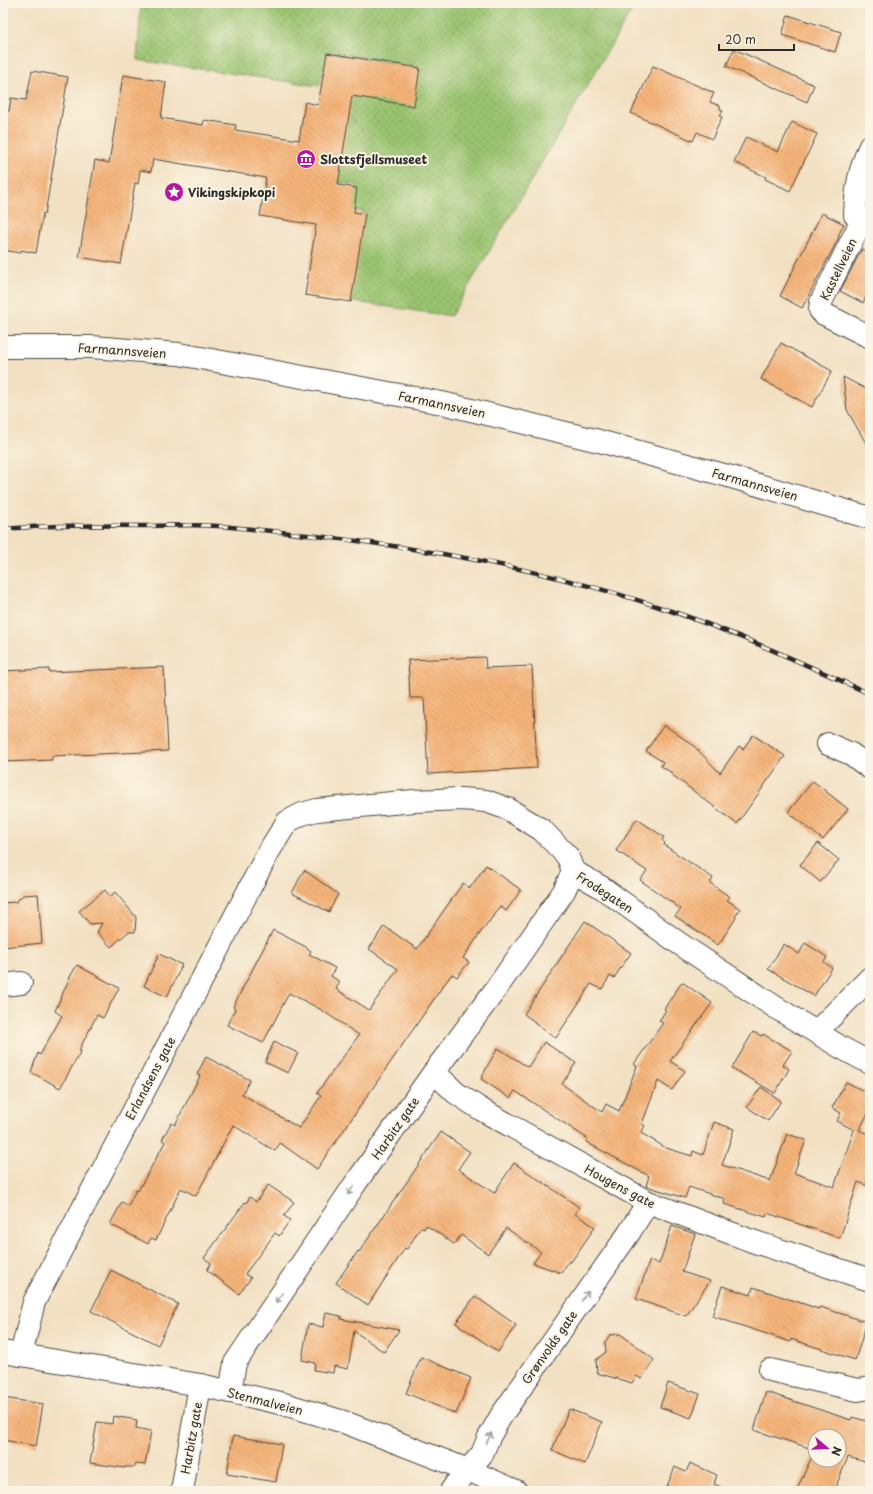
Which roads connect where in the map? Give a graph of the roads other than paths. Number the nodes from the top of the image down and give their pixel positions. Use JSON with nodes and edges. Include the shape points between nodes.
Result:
{"nodes":[{"id":1,"x":870,"y":146,"type":"edge"},
{"id":2,"x":866,"y":222,"type":"edge"},
{"id":3,"x":870,"y":337,"type":"edge"},
{"id":4,"x":3,"y":348,"type":"edge"},
{"id":5,"x":870,"y":518,"type":"edge"},
{"id":6,"x":828,"y":744,"type":"dead end"},
{"id":7,"x":870,"y":768,"type":"edge"},
{"id":8,"x":302,"y":814,"type":"joint"},
{"id":9,"x":573,"y":871,"type":"junction"},
{"id":10,"x":870,"y":978,"type":"edge"},
{"id":11,"x":816,"y":1032,"type":"junction"},
{"id":12,"x":870,"y":1063,"type":"edge"},
{"id":13,"x":434,"y":1072,"type":"junction"},
{"id":14,"x":648,"y":1202,"type":"junction"},
{"id":15,"x":870,"y":1280,"type":"edge"},
{"id":16,"x":12,"y":1354,"type":"edge"},
{"id":17,"x":770,"y":1370,"type":"dead end"},
{"id":18,"x":200,"y":1385,"type":"junction"},
{"id":19,"x":870,"y":1388,"type":"edge"},
{"id":20,"x":230,"y":1392,"type":"junction"},
{"id":21,"x":468,"y":1470,"type":"junction"},
{"id":22,"x":182,"y":1491,"type":"edge"},
{"id":23,"x":451,"y":1491,"type":"edge"},
{"id":24,"x":516,"y":1491,"type":"edge"}],
"edges":[{"from":1,"to":2,"type":"street","name":"Kastellveien","via":[[862,163],[856,191],[855,215]]},
{"from":2,"to":3,"type":"street","name":"Kastellveien","via":[[821,302],[820,310],[822,314]]},
{"from":4,"to":5,"type":"street","name":"Farmannsveien","via":[[92,347],[179,354],[442,403],[621,447]]},
{"from":6,"to":7,"type":"street","via":[[850,754]]},
{"from":8,"to":9,"type":"street","name":"Frodegaten","via":[[317,810],[414,801],[486,801],[508,809],[542,830],[568,858]]},
{"from":8,"to":16,"type":"street","name":"Erlandsens gate","via":[[287,822],[269,851],[34,1302]]},
{"from":9,"to":11,"type":"street","name":"Frodegaten","via":[[601,887],[774,1007]]},
{"from":9,"to":13,"type":"street","name":"Harbitz gate","via":[[564,892]]},
{"from":10,"to":11,"type":"street"},
{"from":11,"to":12,"type":"street","name":"Frodegaten"},
{"from":13,"to":14,"type":"street","name":"Hougens gate","via":[[456,1093],[482,1110]]},
{"from":13,"to":20,"type":"street","name":"Harbitz gate","one_way":true,"via":[[236,1363]]},
{"from":14,"to":15,"type":"street","name":"Hougens gate","via":[[752,1241]]},
{"from":21,"to":14,"type":"street","name":"Grønvolds gate","one_way":true,"via":[[482,1454],[501,1416]]},
{"from":16,"to":18,"type":"street","name":"Stenmalveien"},
{"from":17,"to":19,"type":"street","via":[[858,1390]]},
{"from":18,"to":20,"type":"street","name":"Stenmalveien"},
{"from":18,"to":22,"type":"street","name":"Harbitz gate"},
{"from":20,"to":21,"type":"street","name":"Stenmalveien","via":[[284,1404],[344,1422]]},
{"from":21,"to":23,"type":"street","name":"Grønvolds gate"},
{"from":21,"to":24,"type":"street","name":"Stenmalveien"}]}
